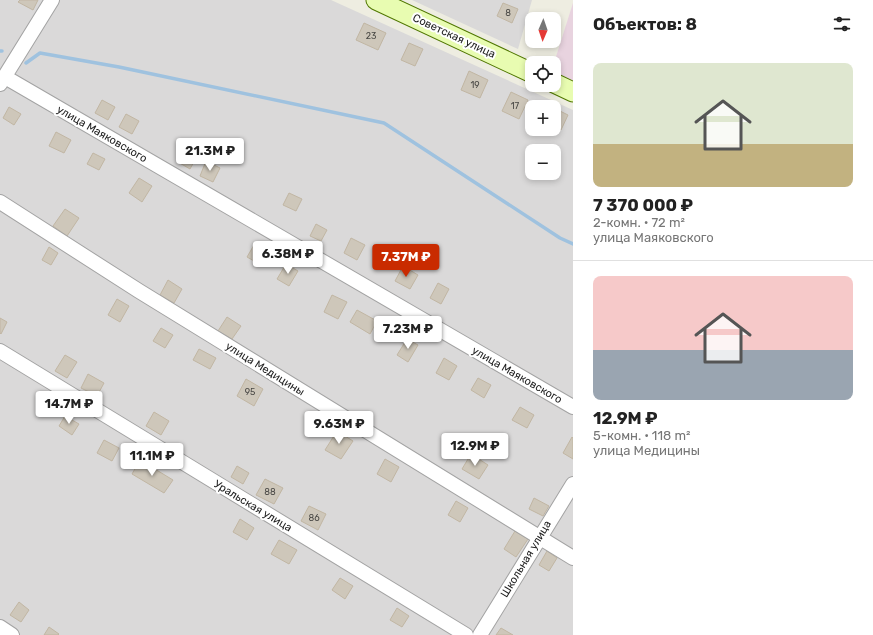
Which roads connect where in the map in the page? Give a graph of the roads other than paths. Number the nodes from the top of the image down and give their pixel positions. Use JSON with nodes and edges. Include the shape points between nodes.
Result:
{"nodes":[{"id":1,"x":52,"y":0,"type":"edge"},
{"id":2,"x":376,"y":0,"type":"edge"},
{"id":3,"x":525,"y":70,"type":"edge"},
{"id":4,"x":2,"y":81,"type":"edge"},
{"id":5,"x":561,"y":86,"type":"edge"},
{"id":6,"x":573,"y":92,"type":"edge"},
{"id":7,"x":0,"y":202,"type":"edge"},
{"id":8,"x":0,"y":351,"type":"edge"},
{"id":9,"x":573,"y":407,"type":"edge"},
{"id":10,"x":573,"y":484,"type":"edge"},
{"id":11,"x":539,"y":537,"type":"junction"},
{"id":12,"x":573,"y":558,"type":"edge"},
{"id":13,"x":0,"y":627,"type":"edge"},
{"id":14,"x":12,"y":635,"type":"edge"},
{"id":15,"x":466,"y":635,"type":"edge"},
{"id":16,"x":480,"y":635,"type":"edge"}],
"edges":[{"from":1,"to":4,"type":"street"},
{"from":2,"to":3,"type":"main road","name":"Советская улица"},
{"from":4,"to":9,"type":"street","name":"улица Маяковского"},
{"from":5,"to":6,"type":"main road"},
{"from":7,"to":11,"type":"street","name":"улица Медицины","via":[[139,291]]},
{"from":8,"to":15,"type":"street","name":"Уральская улица"},
{"from":10,"to":11,"type":"street","name":"Школьная улица"},
{"from":11,"to":12,"type":"street","name":"улица Медицины"},
{"from":11,"to":16,"type":"street","name":"Школьная улица"},
{"from":13,"to":14,"type":"street"}]}
